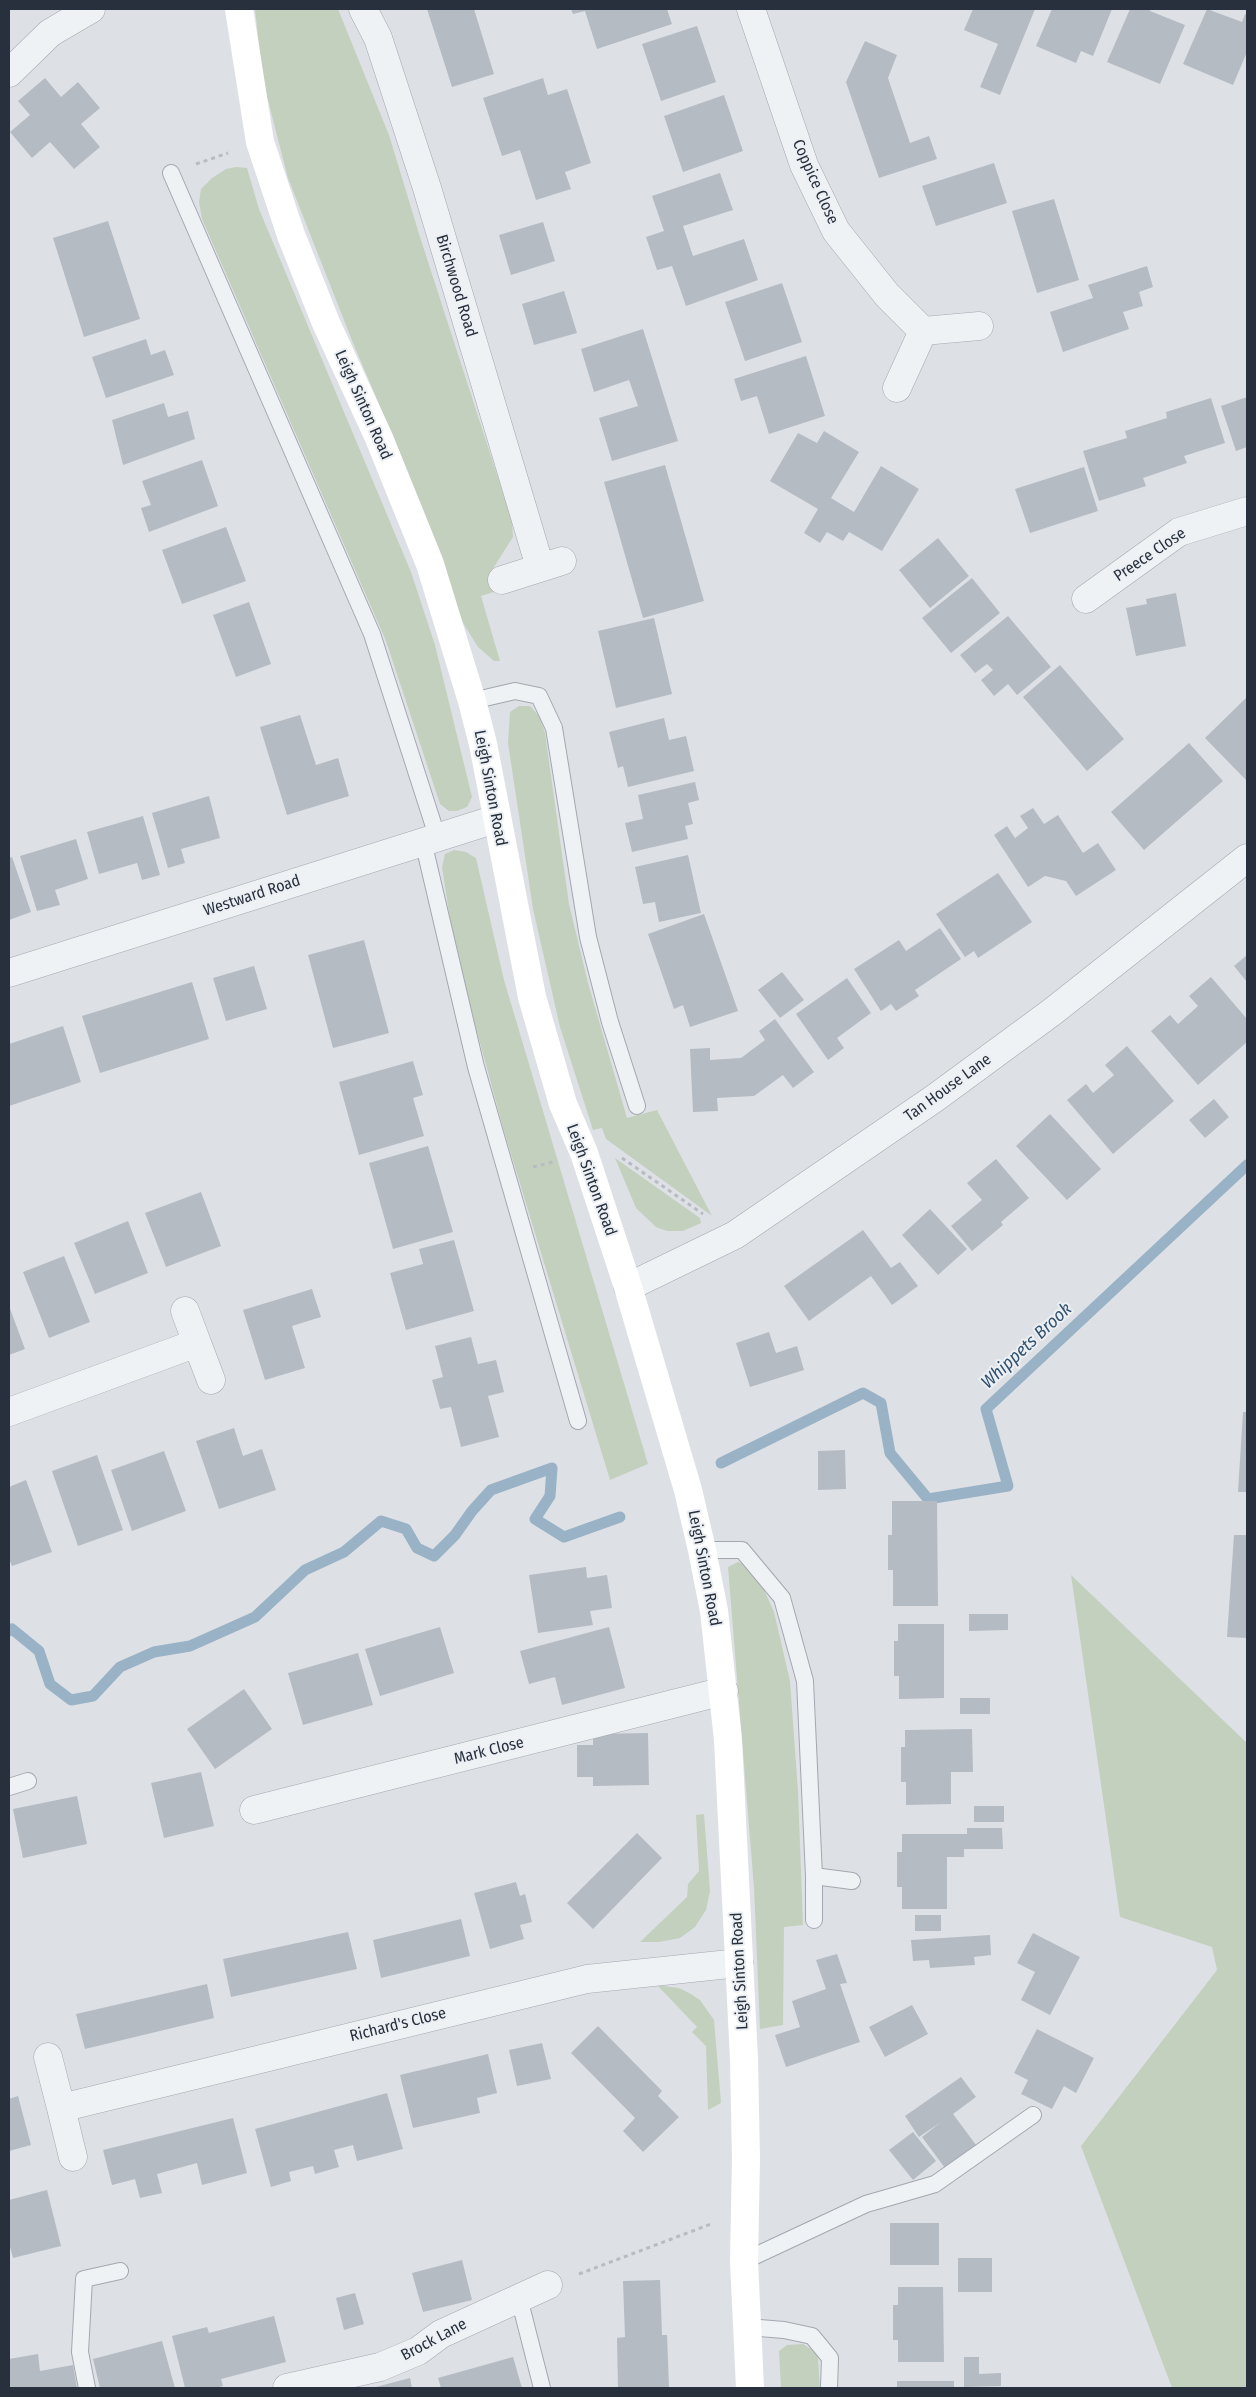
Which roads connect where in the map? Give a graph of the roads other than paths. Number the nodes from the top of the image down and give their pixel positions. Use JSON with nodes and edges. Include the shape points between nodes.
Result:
{"nodes":[{"id":1,"x":91,"y":9,"type":"edge"},
{"id":2,"x":239,"y":9,"type":"edge"},
{"id":3,"x":363,"y":9,"type":"edge"},
{"id":4,"x":751,"y":9,"type":"edge"},
{"id":5,"x":9,"y":73,"type":"edge"},
{"id":6,"x":171,"y":173,"type":"road end"},
{"id":7,"x":979,"y":326,"type":"dead end"},
{"id":8,"x":923,"y":331,"type":"junction"},
{"id":9,"x":897,"y":388,"type":"dead end"},
{"id":10,"x":1247,"y":512,"type":"edge"},
{"id":11,"x":502,"y":580,"type":"dead end"},
{"id":12,"x":1086,"y":599,"type":"dead end"},
{"id":13,"x":472,"y":701,"type":"junction"},
{"id":14,"x":496,"y":819,"type":"junction"},
{"id":15,"x":430,"y":839,"type":"junction"},
{"id":16,"x":1247,"y":858,"type":"edge"},
{"id":17,"x":9,"y":973,"type":"edge"},
{"id":18,"x":637,"y":1106,"type":"dead end"},
{"id":19,"x":628,"y":1288,"type":"junction"},
{"id":20,"x":185,"y":1312,"type":"dead end"},
{"id":21,"x":197,"y":1343,"type":"junction"},
{"id":22,"x":211,"y":1380,"type":"dead end"},
{"id":23,"x":9,"y":1412,"type":"edge"},
{"id":24,"x":578,"y":1421,"type":"dead end"},
{"id":25,"x":702,"y":1550,"type":"junction"},
{"id":26,"x":724,"y":1691,"type":"junction"},
{"id":27,"x":28,"y":1781,"type":"dead end"},
{"id":28,"x":9,"y":1786,"type":"edge"},
{"id":29,"x":254,"y":1810,"type":"dead end"},
{"id":30,"x":814,"y":1876,"type":"junction"},
{"id":31,"x":852,"y":1881,"type":"dead end"},
{"id":32,"x":814,"y":1920,"type":"dead end"},
{"id":33,"x":739,"y":1963,"type":"junction"},
{"id":34,"x":48,"y":2058,"type":"dead end"},
{"id":35,"x":61,"y":2108,"type":"junction"},
{"id":36,"x":1033,"y":2115,"type":"dead end"},
{"id":37,"x":73,"y":2157,"type":"dead end"},
{"id":38,"x":744,"y":2261,"type":"junction"},
{"id":39,"x":120,"y":2271,"type":"dead end"},
{"id":40,"x":548,"y":2286,"type":"road end"},
{"id":41,"x":519,"y":2298,"type":"junction"},
{"id":42,"x":747,"y":2327,"type":"junction"},
{"id":43,"x":87,"y":2388,"type":"edge"},
{"id":44,"x":287,"y":2388,"type":"edge"},
{"id":45,"x":542,"y":2388,"type":"edge"},
{"id":46,"x":750,"y":2388,"type":"edge"},
{"id":47,"x":829,"y":2388,"type":"edge"}],
"edges":[{"from":1,"to":5,"type":"street","via":[[50,33]]},
{"from":2,"to":13,"type":"main road","name":"Leigh Sinton Road","via":[[260,142],[291,236],[430,564]]},
{"from":3,"to":11,"type":"street","name":"Birchwood Road","via":[[378,38],[551,564]]},
{"from":4,"to":8,"type":"street","name":"Coppice Close","via":[[804,165],[836,230],[886,295]]},
{"from":6,"to":15,"type":"lane","via":[[372,634]]},
{"from":7,"to":8,"type":"street"},
{"from":8,"to":9,"type":"street"},
{"from":10,"to":12,"type":"street","name":"Preece Close","via":[[1179,532]]},
{"from":13,"to":14,"type":"main road","name":"Leigh Sinton Road"},
{"from":13,"to":18,"type":"lane","via":[[515,691],[539,696],[554,728],[588,937],[610,1022]]},
{"from":14,"to":15,"type":"street","name":"Westward Road"},
{"from":14,"to":19,"type":"main road","name":"Leigh Sinton Road","via":[[532,998],[563,1104],[584,1153]]},
{"from":15,"to":17,"type":"street","name":"Westward Road"},
{"from":15,"to":24,"type":"lane","via":[[458,996]]},
{"from":16,"to":19,"type":"street","name":"Tan House Lane","via":[[1052,1012],[943,1092],[734,1235]]},
{"from":19,"to":25,"type":"main road","name":"Leigh Sinton Road"},
{"from":20,"to":21,"type":"street"},
{"from":21,"to":22,"type":"street"},
{"from":21,"to":23,"type":"street"},
{"from":25,"to":26,"type":"main road","name":"Leigh Sinton Road"},
{"from":25,"to":30,"type":"lane","via":[[742,1550],[782,1598],[805,1681]]},
{"from":26,"to":29,"type":"street","name":"Mark Close"},
{"from":26,"to":33,"type":"main road","name":"Leigh Sinton Road"},
{"from":27,"to":28,"type":"lane"},
{"from":30,"to":31,"type":"lane"},
{"from":30,"to":32,"type":"lane"},
{"from":33,"to":35,"type":"street","name":"Richard's Close","via":[[587,1979]]},
{"from":33,"to":38,"type":"main road","name":"Leigh Sinton Road","via":[[746,2159]]},
{"from":34,"to":35,"type":"street"},
{"from":35,"to":37,"type":"street"},
{"from":36,"to":38,"type":"lane","via":[[935,2184],[866,2204]]},
{"from":38,"to":42,"type":"main road","name":"Leigh Sinton Road"},
{"from":39,"to":43,"type":"lane","via":[[84,2279],[80,2352]]},
{"from":40,"to":41,"type":"street","name":"Brock Lane"},
{"from":41,"to":44,"type":"street","name":"Brock Lane","via":[[441,2334],[418,2351],[380,2367]]},
{"from":41,"to":45,"type":"lane"},
{"from":42,"to":46,"type":"main road","name":"Leigh Sinton Road"},
{"from":42,"to":47,"type":"lane","via":[[812,2336],[830,2358]]}]}
